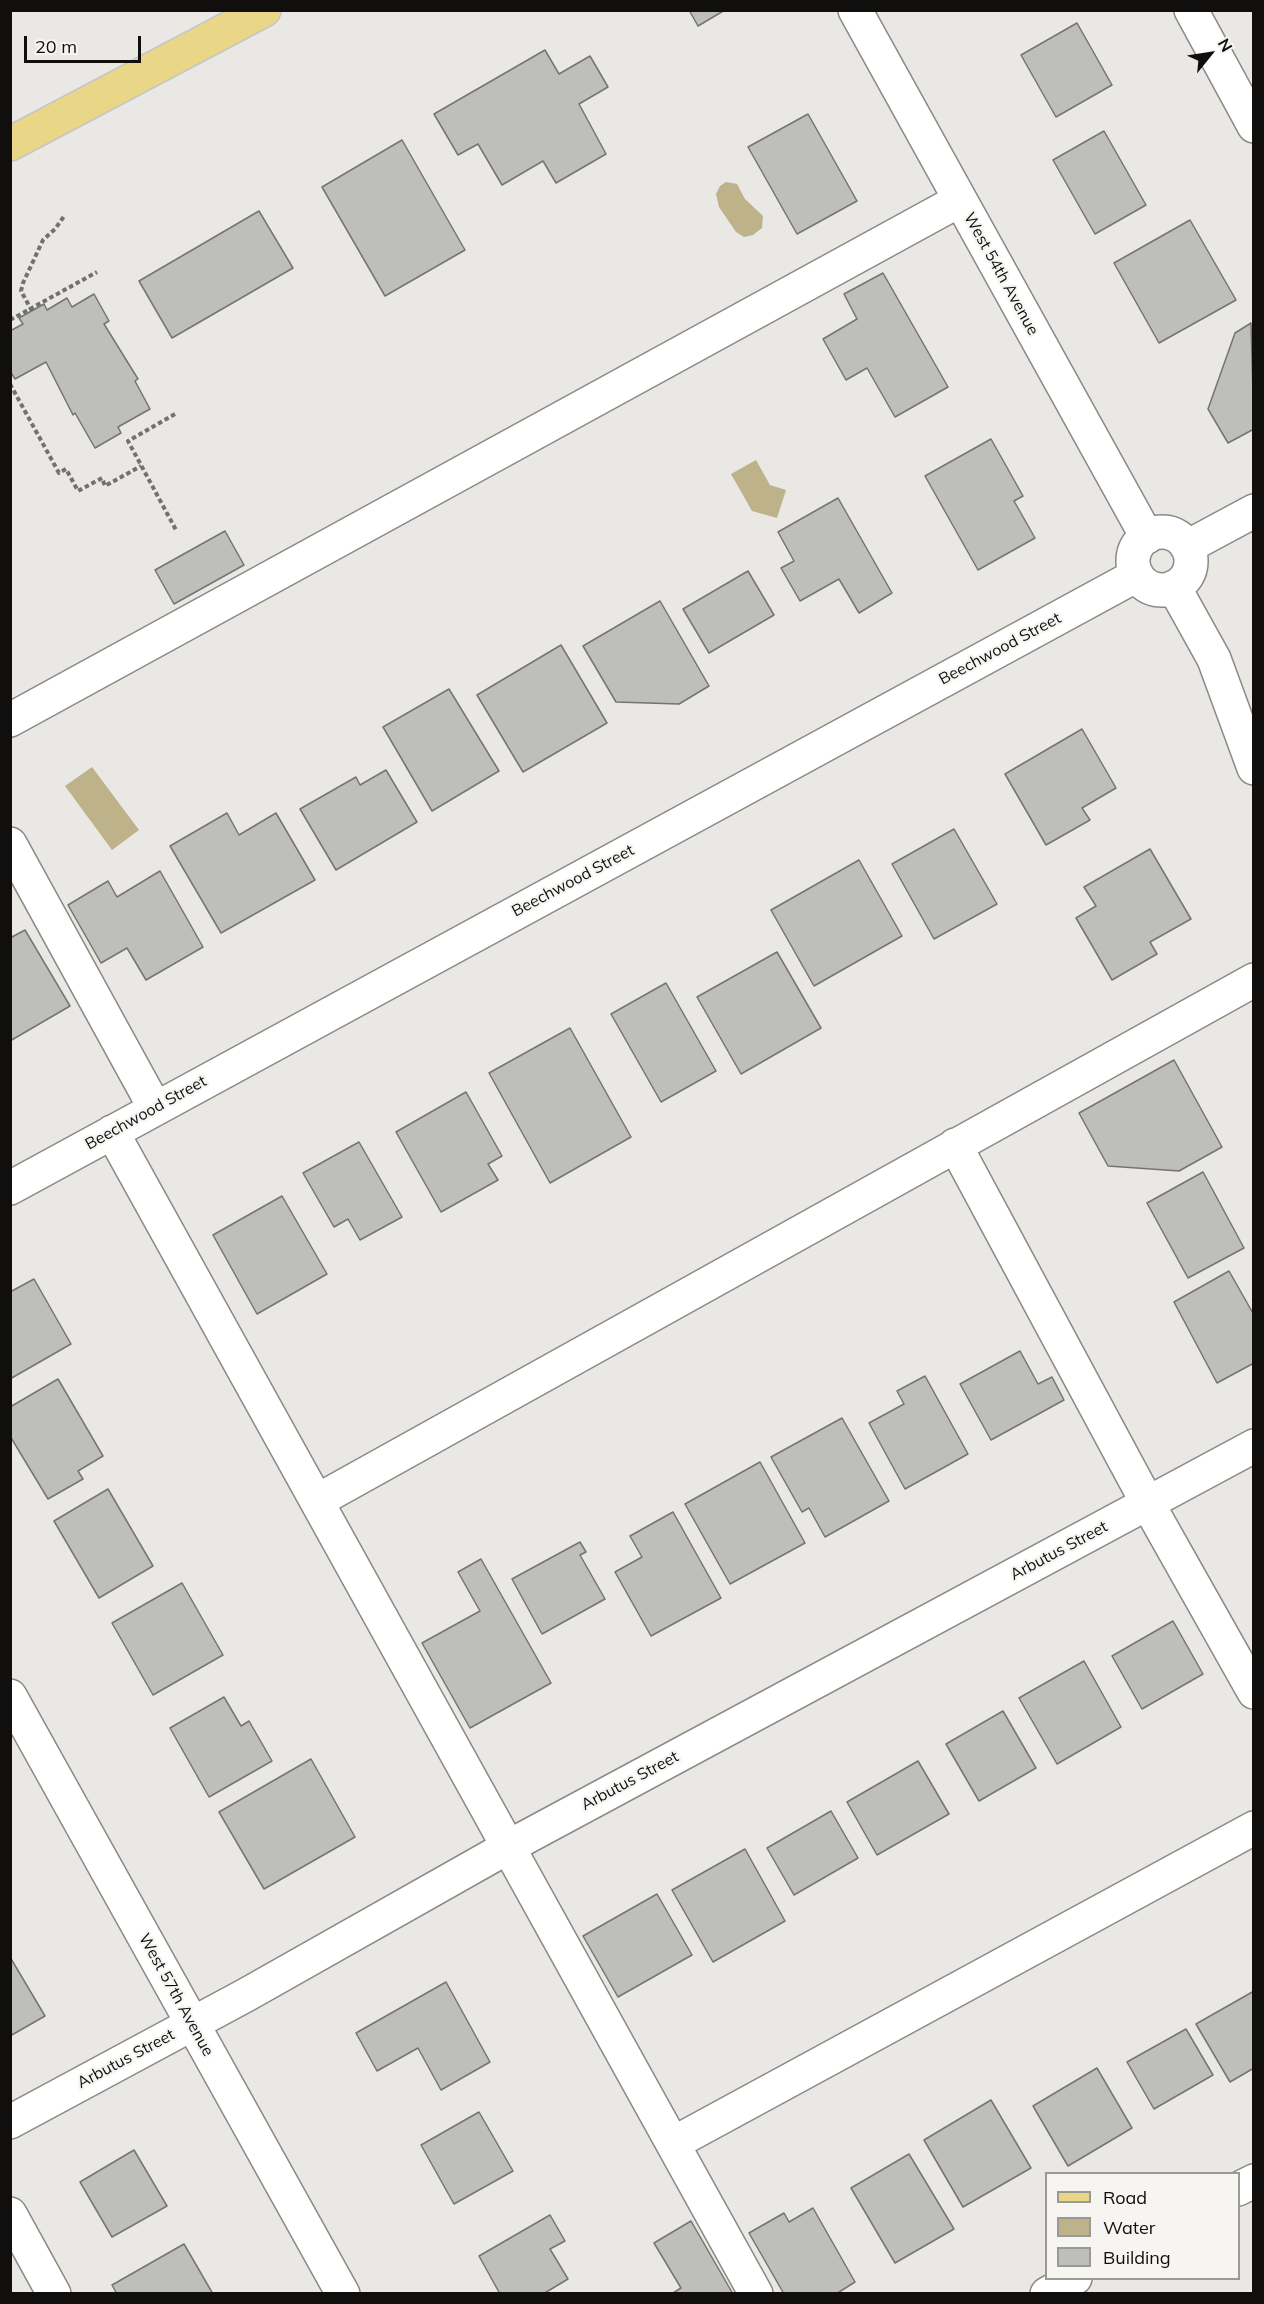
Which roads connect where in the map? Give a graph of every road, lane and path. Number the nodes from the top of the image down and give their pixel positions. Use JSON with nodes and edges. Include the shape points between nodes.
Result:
{"nodes":[{"id":1,"x":264,"y":10,"type":"edge"},
{"id":2,"x":855,"y":10,"type":"edge"},
{"id":3,"x":1191,"y":10,"type":"edge"},
{"id":4,"x":1254,"y":126,"type":"edge"},
{"id":5,"x":10,"y":144,"type":"edge"},
{"id":6,"x":960,"y":200,"type":"junction"},
{"id":7,"x":65,"y":215,"type":"dead end"},
{"id":8,"x":97,"y":272,"type":"dead end"},
{"id":9,"x":31,"y":310,"type":"junction"},
{"id":10,"x":10,"y":320,"type":"edge"},
{"id":11,"x":10,"y":384,"type":"edge"},
{"id":12,"x":175,"y":414,"type":"dead end"},
{"id":13,"x":141,"y":466,"type":"junction"},
{"id":14,"x":1254,"y":511,"type":"edge"},
{"id":15,"x":176,"y":530,"type":"dead end"},
{"id":16,"x":1147,"y":537,"type":"junction"},
{"id":17,"x":1187,"y":547,"type":"junction"},
{"id":18,"x":1137,"y":575,"type":"junction"},
{"id":19,"x":1174,"y":587,"type":"junction"},
{"id":20,"x":10,"y":720,"type":"edge"},
{"id":21,"x":1254,"y":768,"type":"edge"},
{"id":22,"x":10,"y":844,"type":"edge"},
{"id":23,"x":1254,"y":980,"type":"edge"},
{"id":24,"x":155,"y":1108,"type":"junction"},
{"id":25,"x":112,"y":1132,"type":"junction"},
{"id":26,"x":955,"y":1145,"type":"junction"},
{"id":27,"x":10,"y":1188,"type":"edge"},
{"id":28,"x":1254,"y":1446,"type":"edge"},
{"id":29,"x":317,"y":1501,"type":"junction"},
{"id":30,"x":1148,"y":1504,"type":"junction"},
{"id":31,"x":1254,"y":1692,"type":"edge"},
{"id":32,"x":10,"y":1696,"type":"edge"},
{"id":33,"x":1254,"y":1828,"type":"edge"},
{"id":34,"x":508,"y":1846,"type":"junction"},
{"id":35,"x":192,"y":2024,"type":"junction"},
{"id":36,"x":10,"y":2122,"type":"edge"},
{"id":37,"x":674,"y":2143,"type":"junction"},
{"id":38,"x":1254,"y":2181,"type":"edge"},
{"id":39,"x":1240,"y":2188,"type":"edge"},
{"id":40,"x":10,"y":2214,"type":"edge"},
{"id":41,"x":1072,"y":2280,"type":"edge"},
{"id":42,"x":54,"y":2294,"type":"edge"},
{"id":43,"x":343,"y":2294,"type":"edge"},
{"id":44,"x":756,"y":2294,"type":"edge"},
{"id":45,"x":1047,"y":2294,"type":"edge"}],
"edges":[{"from":1,"to":5,"type":"main road"},
{"from":2,"to":6,"type":"street","name":"West 54th Avenue"},
{"from":3,"to":4,"type":"street"},
{"from":6,"to":16,"type":"street","name":"West 54th Avenue"},
{"from":6,"to":20,"type":"street"},
{"from":7,"to":9,"type":"path","via":[[43,240],[23,283],[21,291]]},
{"from":8,"to":9,"type":"path"},
{"from":9,"to":10,"type":"path"},
{"from":11,"to":13,"type":"path","via":[[59,473],[66,469],[78,491],[102,478],[105,486]]},
{"from":12,"to":13,"type":"path","via":[[128,441]]},
{"from":13,"to":15,"type":"path"},
{"from":14,"to":17,"type":"street"},
{"from":16,"to":17,"type":"street","via":[[1158,532],[1170,533]]},
{"from":16,"to":18,"type":"street","via":[[1134,554]]},
{"from":17,"to":19,"type":"street","via":[[1191,558],[1189,570]]},
{"from":18,"to":19,"type":"street","via":[[1154,588]]},
{"from":18,"to":24,"type":"street","name":"Beechwood Street"},
{"from":19,"to":21,"type":"street","via":[[1214,659]]},
{"from":22,"to":24,"type":"street"},
{"from":23,"to":26,"type":"street"},
{"from":24,"to":25,"type":"street","name":"Beechwood Street"},
{"from":25,"to":27,"type":"street","name":"Beechwood Street"},
{"from":25,"to":29,"type":"street"},
{"from":26,"to":29,"type":"street"},
{"from":26,"to":30,"type":"street"},
{"from":28,"to":30,"type":"street","name":"Arbutus Street"},
{"from":29,"to":34,"type":"street"},
{"from":30,"to":31,"type":"street"},
{"from":30,"to":34,"type":"street","name":"Arbutus Street"},
{"from":32,"to":35,"type":"street","name":"West 57th Avenue"},
{"from":33,"to":37,"type":"street"},
{"from":34,"to":35,"type":"street","name":"Arbutus Street"},
{"from":34,"to":37,"type":"street"},
{"from":35,"to":36,"type":"street","name":"Arbutus Street"},
{"from":35,"to":43,"type":"street","name":"West 57th Avenue"},
{"from":37,"to":44,"type":"street"},
{"from":38,"to":39,"type":"street"},
{"from":40,"to":42,"type":"street"},
{"from":41,"to":45,"type":"street"}]}
